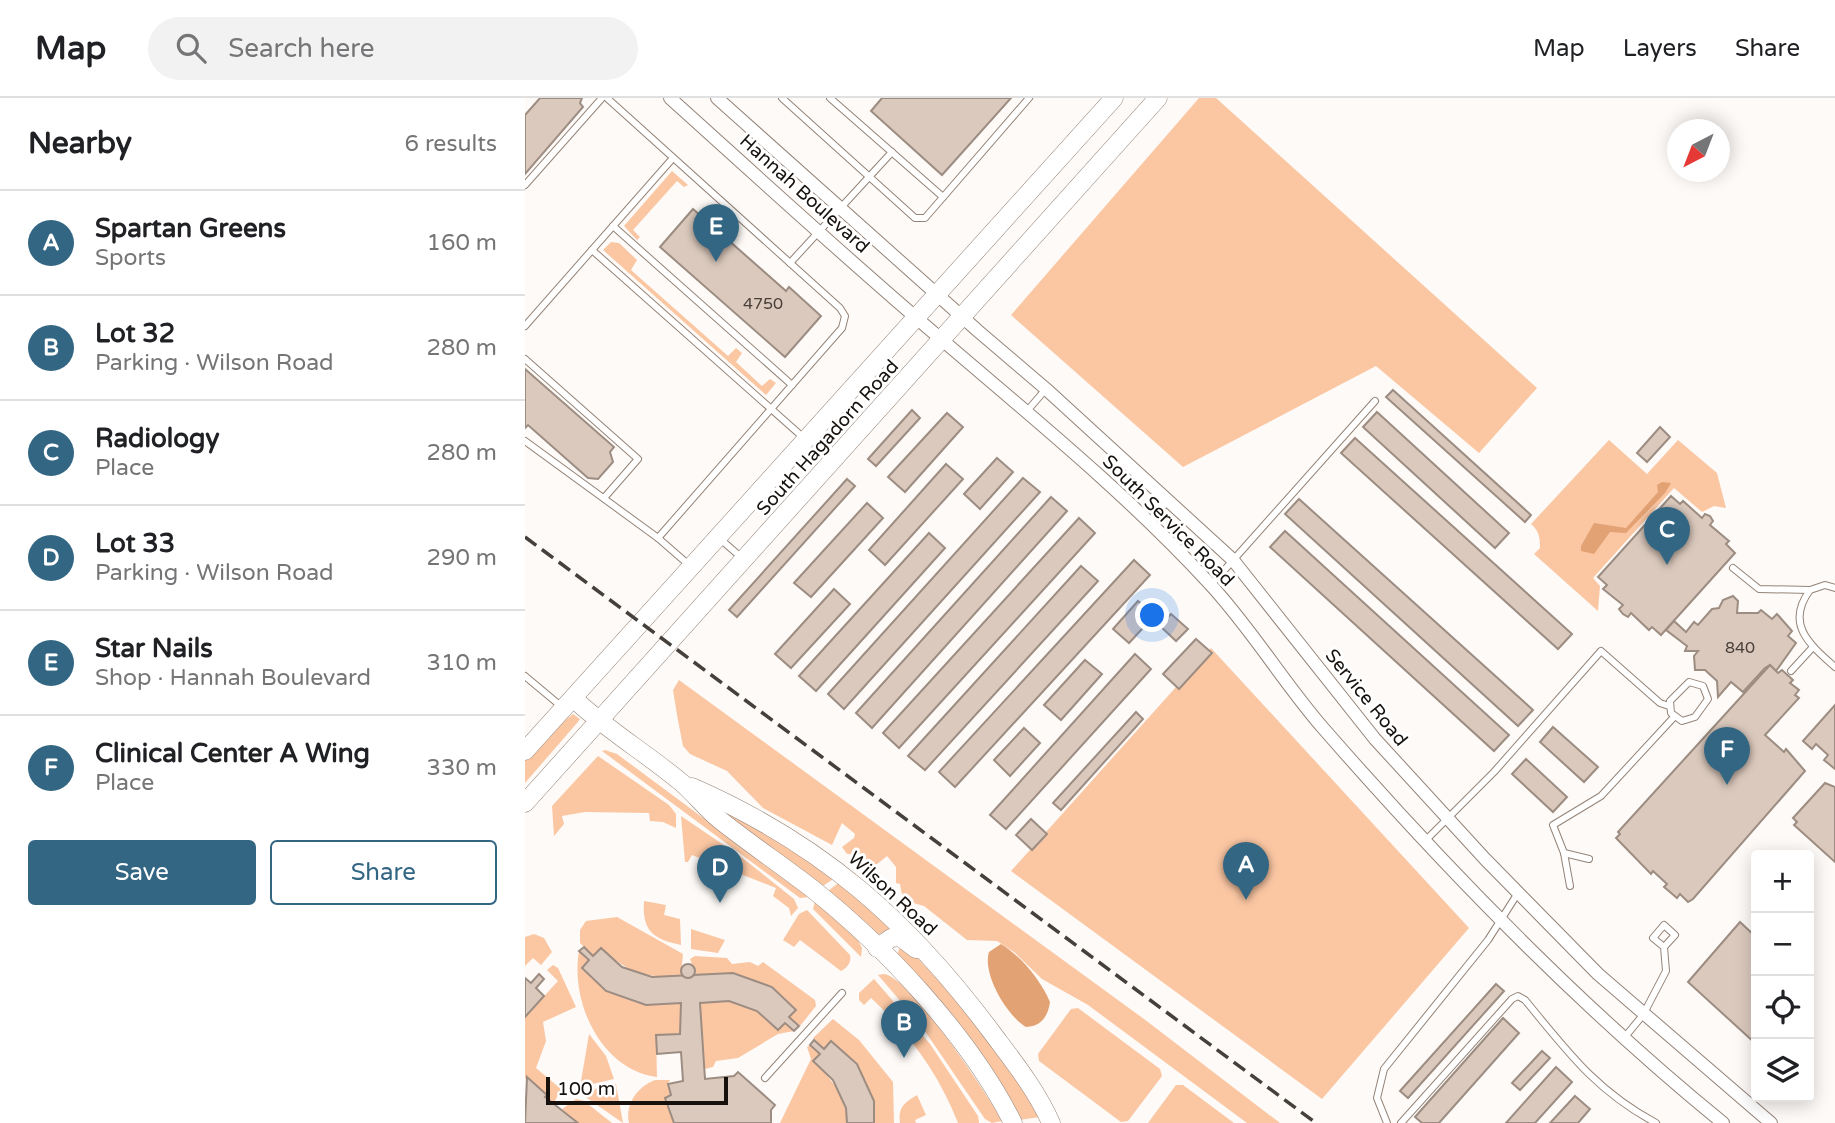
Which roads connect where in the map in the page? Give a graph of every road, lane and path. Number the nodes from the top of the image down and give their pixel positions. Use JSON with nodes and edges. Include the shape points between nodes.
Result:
{"nodes":[{"id":1,"x":604,"y":98,"type":"edge"},
{"id":2,"x":670,"y":98,"type":"edge"},
{"id":3,"x":717,"y":98,"type":"edge"},
{"id":4,"x":782,"y":98,"type":"edge"},
{"id":5,"x":830,"y":98,"type":"edge"},
{"id":6,"x":847,"y":98,"type":"edge"},
{"id":7,"x":1029,"y":98,"type":"edge"},
{"id":8,"x":1114,"y":98,"type":"edge"},
{"id":9,"x":1150,"y":103,"type":"edge"},
{"id":10,"x":840,"y":107,"type":"junction"},
{"id":11,"x":892,"y":152,"type":"junction"},
{"id":12,"x":673,"y":158,"type":"junction"},
{"id":13,"x":869,"y":176,"type":"junction"},
{"id":14,"x":525,"y":185,"type":"edge"},
{"id":15,"x":943,"y":197,"type":"junction"},
{"id":16,"x":839,"y":207,"type":"junction"},
{"id":17,"x":613,"y":226,"type":"junction"},
{"id":18,"x":818,"y":231,"type":"junction"},
{"id":19,"x":591,"y":250,"type":"junction"},
{"id":20,"x":790,"y":263,"type":"junction"},
{"id":21,"x":935,"y":293,"type":"junction"},
{"id":22,"x":914,"y":316,"type":"junction"},
{"id":23,"x":963,"y":317,"type":"junction"},
{"id":24,"x":525,"y":326,"type":"edge"},
{"id":25,"x":942,"y":341,"type":"junction"},
{"id":26,"x":525,"y":359,"type":"edge"},
{"id":27,"x":792,"y":385,"type":"junction"},
{"id":28,"x":1047,"y":388,"type":"junction"},
{"id":29,"x":1375,"y":401,"type":"dead end"},
{"id":30,"x":771,"y":409,"type":"junction"},
{"id":31,"x":1027,"y":411,"type":"junction"},
{"id":32,"x":805,"y":439,"type":"junction"},
{"id":33,"x":525,"y":441,"type":"edge"},
{"id":34,"x":604,"y":498,"type":"junction"},
{"id":35,"x":1168,"y":501,"type":"junction"},
{"id":36,"x":1148,"y":523,"type":"junction"},
{"id":37,"x":717,"y":536,"type":"junction"},
{"id":38,"x":658,"y":538,"type":"junction"},
{"id":39,"x":1233,"y":560,"type":"junction"},
{"id":40,"x":744,"y":561,"type":"junction"},
{"id":41,"x":690,"y":566,"type":"junction"},
{"id":42,"x":1734,"y":568,"type":"dead end"},
{"id":43,"x":1211,"y":585,"type":"junction"},
{"id":44,"x":1835,"y":588,"type":"edge"},
{"id":45,"x":1810,"y":590,"type":"junction"},
{"id":46,"x":1813,"y":647,"type":"junction"},
{"id":47,"x":1835,"y":667,"type":"edge"},
{"id":48,"x":1791,"y":671,"type":"dead end"},
{"id":49,"x":525,"y":676,"type":"edge"},
{"id":50,"x":568,"y":703,"type":"junction"},
{"id":51,"x":1669,"y":706,"type":"junction"},
{"id":52,"x":1674,"y":717,"type":"junction"},
{"id":53,"x":598,"y":722,"type":"junction"},
{"id":54,"x":525,"y":751,"type":"edge"},
{"id":55,"x":682,"y":783,"type":"junction"},
{"id":56,"x":525,"y":803,"type":"edge"},
{"id":57,"x":1447,"y":817,"type":"junction"},
{"id":58,"x":1426,"y":841,"type":"junction"},
{"id":59,"x":1564,"y":853,"type":"junction"},
{"id":60,"x":1589,"y":859,"type":"dead end"},
{"id":61,"x":1570,"y":886,"type":"dead end"},
{"id":62,"x":1518,"y":892,"type":"junction"},
{"id":63,"x":1501,"y":919,"type":"junction"},
{"id":64,"x":1664,"y":947,"type":"dead end"},
{"id":65,"x":877,"y":948,"type":"junction"},
{"id":66,"x":842,"y":993,"type":"dead end"},
{"id":67,"x":963,"y":995,"type":"junction"},
{"id":68,"x":1643,"y":1015,"type":"junction"},
{"id":69,"x":1624,"y":1038,"type":"junction"},
{"id":70,"x":765,"y":1078,"type":"dead end"},
{"id":71,"x":1013,"y":1123,"type":"edge"},
{"id":72,"x":1051,"y":1123,"type":"edge"},
{"id":73,"x":1387,"y":1123,"type":"edge"},
{"id":74,"x":1401,"y":1123,"type":"edge"},
{"id":75,"x":1655,"y":1123,"type":"edge"},
{"id":76,"x":1723,"y":1123,"type":"edge"},
{"id":77,"x":1772,"y":1123,"type":"edge"}],
"edges":[{"from":1,"to":12,"type":"lane"},
{"from":1,"to":14,"type":"lane"},
{"from":2,"to":18,"type":"street","name":"Hannah Boulevard"},
{"from":3,"to":16,"type":"street","name":"Hannah Boulevard"},
{"from":4,"to":13,"type":"lane"},
{"from":5,"to":10,"type":"lane"},
{"from":6,"to":10,"type":"lane"},
{"from":7,"to":15,"type":"lane"},
{"from":8,"to":21,"type":"street","name":"South Hagadorn Road"},
{"from":9,"to":23,"type":"street","name":"South Hagadorn Road"},
{"from":10,"to":11,"type":"lane"},
{"from":11,"to":13,"type":"lane"},
{"from":11,"to":15,"type":"lane"},
{"from":12,"to":17,"type":"lane"},
{"from":12,"to":20,"type":"lane"},
{"from":13,"to":15,"type":"lane","via":[[915,218],[925,218]]},
{"from":13,"to":16,"type":"lane"},
{"from":16,"to":18,"type":"lane"},
{"from":16,"to":21,"type":"street","name":"Hannah Boulevard"},
{"from":17,"to":19,"type":"lane"},
{"from":17,"to":27,"type":"lane"},
{"from":18,"to":20,"type":"lane"},
{"from":18,"to":22,"type":"street","name":"Hannah Boulevard"},
{"from":19,"to":24,"type":"lane"},
{"from":19,"to":30,"type":"lane"},
{"from":20,"to":27,"type":"lane","via":[[840,308],[845,321]]},
{"from":21,"to":22,"type":"street","name":"South Hagadorn Road"},
{"from":21,"to":23,"type":"street","name":"Service Road"},
{"from":22,"to":25,"type":"street","name":"South Service Road"},
{"from":22,"to":32,"type":"street","name":"South Hagadorn Road"},
{"from":23,"to":25,"type":"street","name":"South Hagadorn Road"},
{"from":23,"to":28,"type":"street","name":"Service Road"},
{"from":25,"to":31,"type":"street","name":"South Service Road"},
{"from":25,"to":40,"type":"street","name":"South Hagadorn Road"},
{"from":26,"to":34,"type":"lane","via":[[638,459]]},
{"from":27,"to":30,"type":"lane"},
{"from":28,"to":31,"type":"lane"},
{"from":28,"to":35,"type":"street","name":"Service Road"},
{"from":29,"to":39,"type":"lane"},
{"from":30,"to":32,"type":"lane"},
{"from":30,"to":38,"type":"lane"},
{"from":31,"to":36,"type":"street","name":"South Service Road"},
{"from":32,"to":37,"type":"street","name":"South Hagadorn Road"},
{"from":33,"to":34,"type":"lane"},
{"from":34,"to":38,"type":"lane"},
{"from":35,"to":36,"type":"lane"},
{"from":35,"to":39,"type":"street","name":"Service Road"},
{"from":36,"to":43,"type":"street","name":"South Service Road"},
{"from":37,"to":40,"type":"lane"},
{"from":37,"to":41,"type":"street","name":"South Hagadorn Road"},
{"from":38,"to":41,"type":"lane"},
{"from":39,"to":43,"type":"lane"},
{"from":39,"to":57,"type":"street","name":"Service Road","via":[[1374,739]]},
{"from":40,"to":53,"type":"street","name":"South Hagadorn Road"},
{"from":41,"to":50,"type":"street","name":"South Hagadorn Road"},
{"from":42,"to":45,"type":"lane","via":[[1759,589]]},
{"from":43,"to":58,"type":"street","name":"South Service Road","via":[[1316,719]]},
{"from":44,"to":45,"type":"lane","via":[[1825,585]]},
{"from":45,"to":46,"type":"lane","via":[[1798,612],[1799,624]]},
{"from":46,"to":47,"type":"lane"},
{"from":46,"to":48,"type":"lane"},
{"from":49,"to":50,"type":"lane"},
{"from":50,"to":53,"type":"street","name":"Wilson Road"},
{"from":50,"to":54,"type":"street","name":"South Hagadorn Road"},
{"from":51,"to":52,"type":"lane"},
{"from":51,"to":52,"type":"lane","via":[[1689,682],[1706,690],[1706,704],[1695,717],[1686,721]]},
{"from":51,"to":57,"type":"lane","via":[[1601,651],[1494,772]]},
{"from":52,"to":59,"type":"lane","via":[[1601,796],[1553,825]]},
{"from":53,"to":55,"type":"street","name":"Wilson Road"},
{"from":53,"to":56,"type":"street","name":"South Hagadorn Road"},
{"from":55,"to":65,"type":"street","name":"Wilson Road","via":[[717,818],[812,888]]},
{"from":55,"to":67,"type":"street","name":"Wilson Road","via":[[829,862],[898,921]]},
{"from":57,"to":58,"type":"lane"},
{"from":57,"to":62,"type":"street","name":"Service Road"},
{"from":58,"to":63,"type":"street"},
{"from":59,"to":60,"type":"lane"},
{"from":59,"to":61,"type":"lane"},
{"from":62,"to":63,"type":"lane"},
{"from":62,"to":68,"type":"street","name":"Service Road"},
{"from":63,"to":69,"type":"street"},
{"from":63,"to":73,"type":"lane","via":[[1384,1069],[1377,1098]]},
{"from":64,"to":68,"type":"lane","via":[[1666,971]]},
{"from":65,"to":67,"type":"street","via":[[900,937]]},
{"from":65,"to":71,"type":"street","name":"Wilson Road","via":[[951,1029]]},
{"from":66,"to":70,"type":"lane"},
{"from":67,"to":72,"type":"street","name":"Wilson Road","via":[[1022,1073]]},
{"from":68,"to":69,"type":"lane"},
{"from":68,"to":77,"type":"street","name":"Service Road"},
{"from":69,"to":76,"type":"street"},
{"from":74,"to":75,"type":"lane","via":[[1518,996],[1610,1096]]}]}
